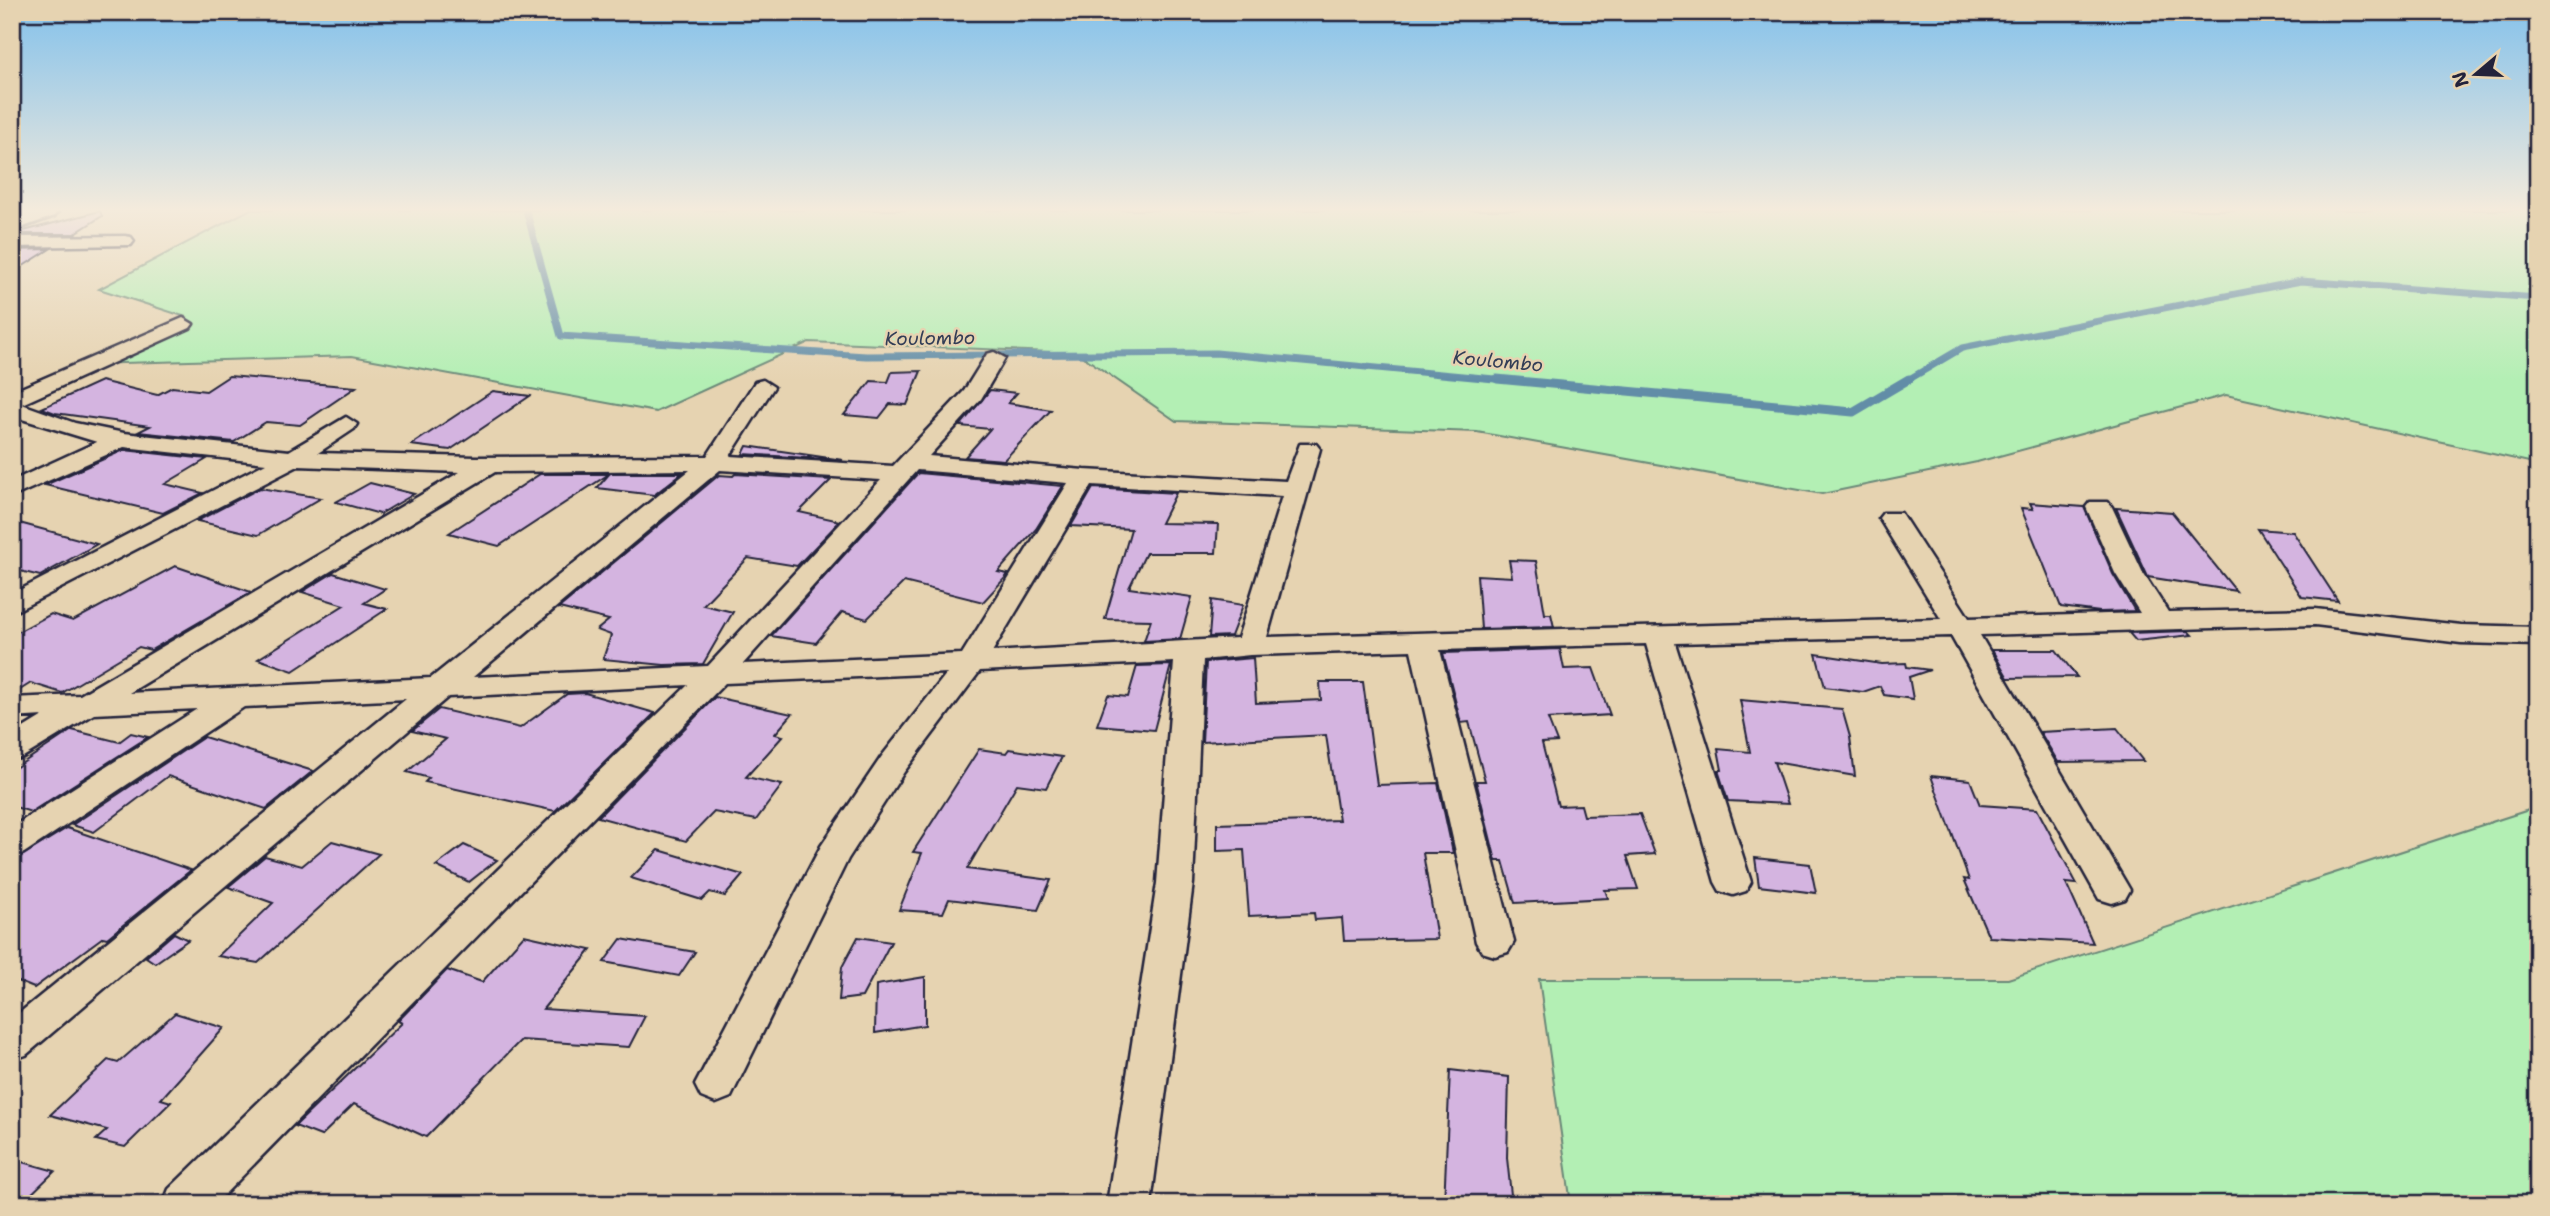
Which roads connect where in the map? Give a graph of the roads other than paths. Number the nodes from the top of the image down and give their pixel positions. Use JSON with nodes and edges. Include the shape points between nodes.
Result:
{"nodes":[{"id":1,"x":184,"y":324,"type":"dead end"},
{"id":2,"x":994,"y":358,"type":"dead end"},
{"id":3,"x":763,"y":387,"type":"dead end"},
{"id":4,"x":12,"y":400,"type":"edge"},
{"id":5,"x":12,"y":408,"type":"edge"},
{"id":6,"x":346,"y":424,"type":"dead end"},
{"id":7,"x":117,"y":442,"type":"junction"},
{"id":8,"x":1308,"y":449,"type":"dead end"},
{"id":9,"x":293,"y":459,"type":"junction"},
{"id":10,"x":714,"y":463,"type":"junction"},
{"id":11,"x":487,"y":466,"type":"junction"},
{"id":12,"x":903,"y":468,"type":"junction"},
{"id":13,"x":1084,"y":477,"type":"junction"},
{"id":14,"x":1296,"y":489,"type":"junction"},
{"id":15,"x":12,"y":490,"type":"edge"},
{"id":16,"x":2099,"y":507,"type":"dead end"},
{"id":17,"x":1892,"y":518,"type":"dead end"},
{"id":18,"x":12,"y":605,"type":"edge"},
{"id":19,"x":2158,"y":619,"type":"junction"},
{"id":20,"x":1959,"y":624,"type":"junction"},
{"id":21,"x":1658,"y":636,"type":"junction"},
{"id":22,"x":2538,"y":636,"type":"edge"},
{"id":23,"x":1423,"y":641,"type":"junction"},
{"id":24,"x":1250,"y":646,"type":"junction"},
{"id":25,"x":1189,"y":652,"type":"junction"},
{"id":26,"x":972,"y":661,"type":"junction"},
{"id":27,"x":718,"y":673,"type":"junction"},
{"id":28,"x":443,"y":688,"type":"junction"},
{"id":29,"x":236,"y":698,"type":"junction"},
{"id":30,"x":93,"y":703,"type":"junction"},
{"id":31,"x":12,"y":708,"type":"edge"},
{"id":32,"x":12,"y":749,"type":"edge"},
{"id":33,"x":12,"y":844,"type":"edge"},
{"id":34,"x":1733,"y":882,"type":"dead end"},
{"id":35,"x":2112,"y":890,"type":"dead end"},
{"id":36,"x":1495,"y":942,"type":"dead end"},
{"id":37,"x":12,"y":1044,"type":"edge"},
{"id":38,"x":716,"y":1085,"type":"dead end"},
{"id":39,"x":185,"y":1204,"type":"edge"},
{"id":40,"x":1129,"y":1204,"type":"edge"}],
"edges":[{"from":1,"to":4,"type":"street"},
{"from":2,"to":12,"type":"street","via":[[973,394]]},
{"from":3,"to":10,"type":"street"},
{"from":5,"to":7,"type":"street","via":[[43,422]]},
{"from":6,"to":9,"type":"street"},
{"from":7,"to":9,"type":"street"},
{"from":7,"to":15,"type":"street"},
{"from":8,"to":14,"type":"street"},
{"from":9,"to":11,"type":"street"},
{"from":9,"to":18,"type":"street"},
{"from":10,"to":11,"type":"street"},
{"from":10,"to":12,"type":"street"},
{"from":10,"to":28,"type":"street"},
{"from":11,"to":30,"type":"street"},
{"from":12,"to":13,"type":"street"},
{"from":12,"to":27,"type":"street"},
{"from":13,"to":14,"type":"street"},
{"from":13,"to":26,"type":"street"},
{"from":14,"to":24,"type":"street"},
{"from":16,"to":19,"type":"street","via":[[2129,573]]},
{"from":17,"to":20,"type":"street"},
{"from":19,"to":20,"type":"street"},
{"from":19,"to":22,"type":"street","via":[[2315,617],[2461,634]]},
{"from":20,"to":21,"type":"street"},
{"from":20,"to":35,"type":"street"},
{"from":21,"to":23,"type":"street"},
{"from":21,"to":34,"type":"street"},
{"from":23,"to":24,"type":"street"},
{"from":23,"to":36,"type":"street"},
{"from":24,"to":25,"type":"street"},
{"from":25,"to":26,"type":"street"},
{"from":25,"to":40,"type":"street","via":[[1175,883]]},
{"from":26,"to":27,"type":"street"},
{"from":26,"to":38,"type":"street","via":[[893,764],[833,855]]},
{"from":27,"to":28,"type":"street"},
{"from":27,"to":39,"type":"street"},
{"from":28,"to":29,"type":"street"},
{"from":28,"to":37,"type":"street"},
{"from":29,"to":30,"type":"street"},
{"from":29,"to":33,"type":"street"},
{"from":30,"to":31,"type":"street"},
{"from":30,"to":32,"type":"street"}]}
